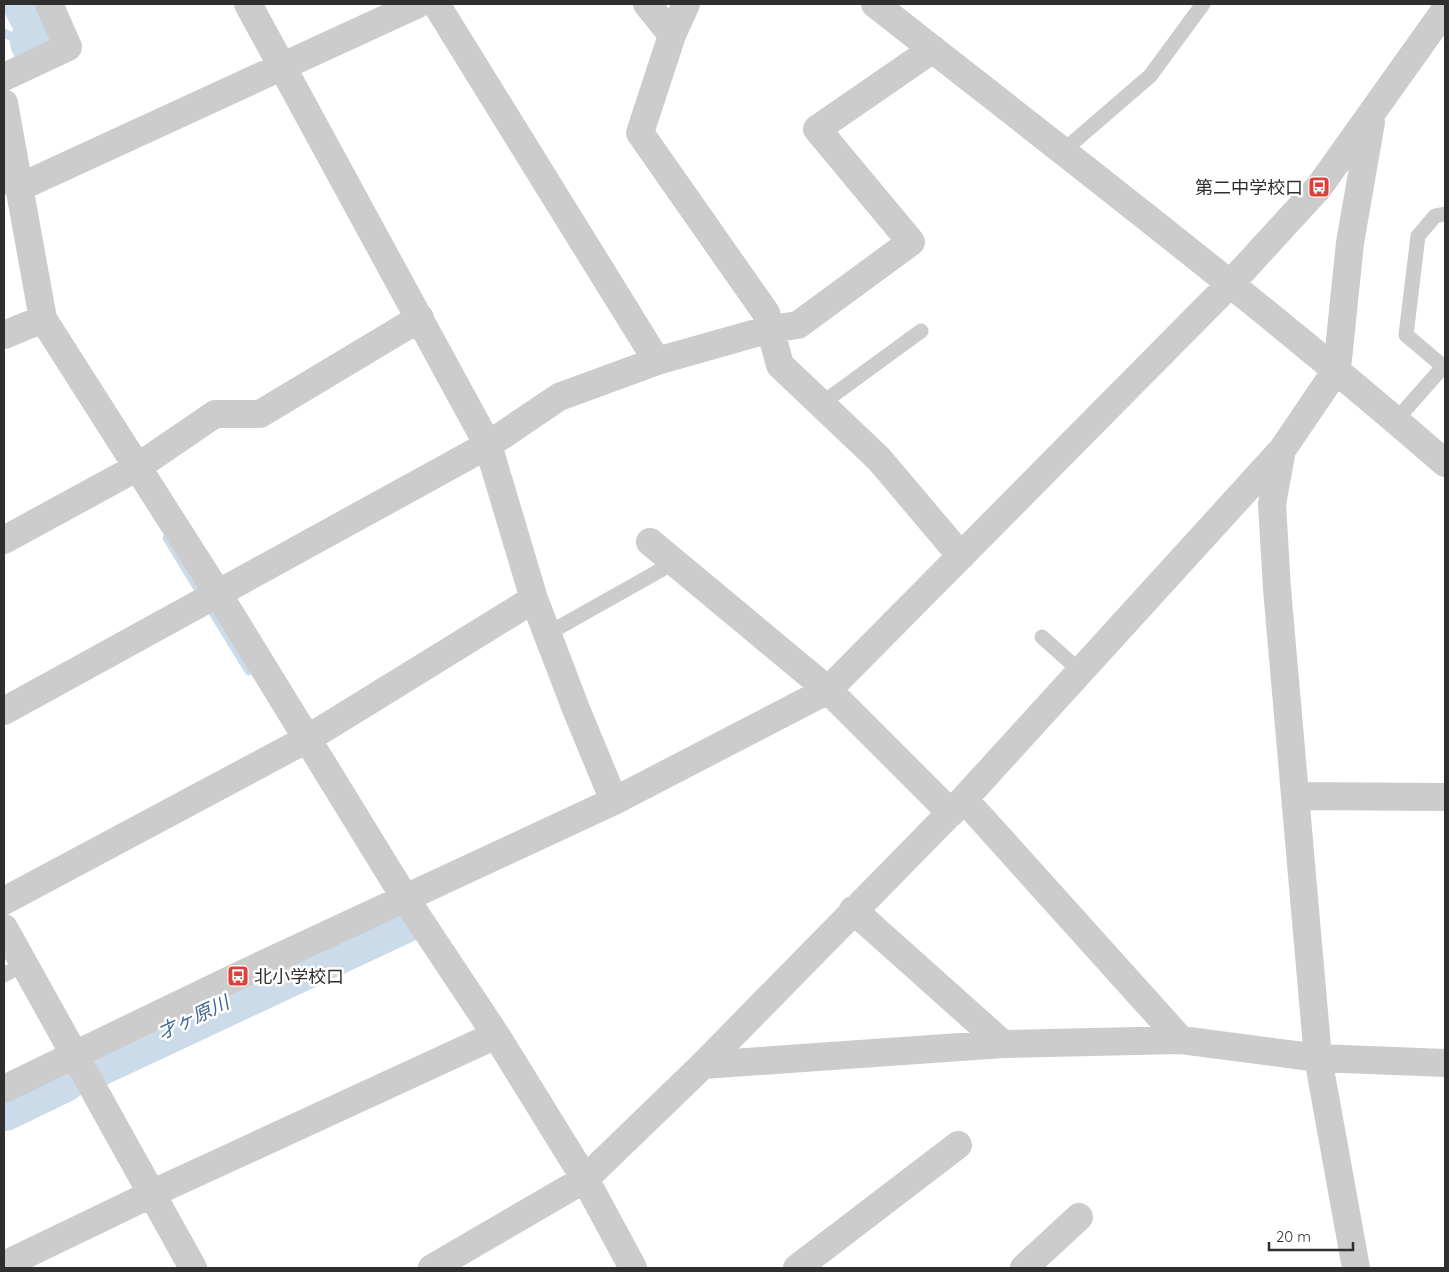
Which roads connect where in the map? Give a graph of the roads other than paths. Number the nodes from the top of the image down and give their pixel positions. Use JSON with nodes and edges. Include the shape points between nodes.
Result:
{"nodes":[{"id":1,"x":49,"y":4,"type":"edge"},
{"id":2,"x":248,"y":4,"type":"edge"},
{"id":3,"x":418,"y":4,"type":"edge"},
{"id":4,"x":436,"y":4,"type":"edge"},
{"id":5,"x":647,"y":4,"type":"edge"},
{"id":6,"x":686,"y":4,"type":"edge"},
{"id":7,"x":875,"y":4,"type":"edge"},
{"id":8,"x":1203,"y":4,"type":"edge"},
{"id":9,"x":1445,"y":10,"type":"edge"},
{"id":10,"x":672,"y":35,"type":"junction"},
{"id":11,"x":933,"y":49,"type":"junction"},
{"id":12,"x":283,"y":67,"type":"junction"},
{"id":13,"x":4,"y":77,"type":"edge"},
{"id":14,"x":4,"y":103,"type":"edge"},
{"id":15,"x":1373,"y":113,"type":"junction"},
{"id":16,"x":1063,"y":151,"type":"junction"},
{"id":17,"x":18,"y":188,"type":"junction"},
{"id":18,"x":1445,"y":214,"type":"edge"},
{"id":19,"x":1231,"y":283,"type":"junction"},
{"id":20,"x":420,"y":318,"type":"junction"},
{"id":21,"x":43,"y":319,"type":"junction"},
{"id":22,"x":770,"y":329,"type":"junction"},
{"id":23,"x":921,"y":331,"type":"dead end"},
{"id":24,"x":4,"y":335,"type":"edge"},
{"id":25,"x":657,"y":361,"type":"junction"},
{"id":26,"x":1444,"y":367,"type":"edge"},
{"id":27,"x":1337,"y":369,"type":"junction"},
{"id":28,"x":821,"y":404,"type":"junction"},
{"id":29,"x":1396,"y":420,"type":"junction"},
{"id":30,"x":488,"y":445,"type":"junction"},
{"id":31,"x":1282,"y":450,"type":"junction"},
{"id":32,"x":1445,"y":464,"type":"edge"},
{"id":33,"x":136,"y":468,"type":"junction"},
{"id":34,"x":4,"y":540,"type":"edge"},
{"id":35,"x":650,"y":542,"type":"dead end"},
{"id":36,"x":960,"y":556,"type":"junction"},
{"id":37,"x":674,"y":562,"type":"junction"},
{"id":38,"x":217,"y":592,"type":"junction"},
{"id":39,"x":534,"y":599,"type":"junction"},
{"id":40,"x":547,"y":634,"type":"junction"},
{"id":41,"x":1042,"y":637,"type":"dead end"},
{"id":42,"x":1080,"y":671,"type":"junction"},
{"id":43,"x":828,"y":690,"type":"junction"},
{"id":44,"x":4,"y":711,"type":"edge"},
{"id":45,"x":308,"y":739,"type":"junction"},
{"id":46,"x":1295,"y":796,"type":"junction"},
{"id":47,"x":1445,"y":797,"type":"edge"},
{"id":48,"x":614,"y":801,"type":"junction"},
{"id":49,"x":958,"y":806,"type":"junction"},
{"id":50,"x":405,"y":898,"type":"junction"},
{"id":51,"x":4,"y":900,"type":"edge"},
{"id":52,"x":853,"y":910,"type":"junction"},
{"id":53,"x":4,"y":928,"type":"edge"},
{"id":54,"x":14,"y":970,"type":"edge"},
{"id":55,"x":496,"y":1035,"type":"junction"},
{"id":56,"x":1181,"y":1040,"type":"junction"},
{"id":57,"x":1003,"y":1044,"type":"junction"},
{"id":58,"x":73,"y":1056,"type":"junction"},
{"id":59,"x":1318,"y":1058,"type":"junction"},
{"id":60,"x":1445,"y":1063,"type":"edge"},
{"id":61,"x":703,"y":1065,"type":"junction"},
{"id":62,"x":4,"y":1089,"type":"edge"},
{"id":63,"x":958,"y":1145,"type":"dead end"},
{"id":64,"x":585,"y":1179,"type":"junction"},
{"id":65,"x":151,"y":1194,"type":"junction"},
{"id":66,"x":1079,"y":1217,"type":"dead end"},
{"id":67,"x":4,"y":1265,"type":"edge"},
{"id":68,"x":193,"y":1268,"type":"edge"},
{"id":69,"x":432,"y":1268,"type":"edge"},
{"id":70,"x":633,"y":1268,"type":"edge"},
{"id":71,"x":797,"y":1268,"type":"edge"},
{"id":72,"x":1024,"y":1268,"type":"edge"},
{"id":73,"x":1356,"y":1268,"type":"edge"}],
"edges":[{"from":1,"to":13,"type":"street","via":[[68,46]]},
{"from":2,"to":12,"type":"street"},
{"from":3,"to":12,"type":"street"},
{"from":4,"to":25,"type":"street"},
{"from":5,"to":10,"type":"street"},
{"from":6,"to":10,"type":"street"},
{"from":7,"to":11,"type":"street"},
{"from":8,"to":16,"type":"lane","via":[[1150,76]]},
{"from":9,"to":15,"type":"street"},
{"from":10,"to":22,"type":"street","via":[[640,133],[766,313]]},
{"from":11,"to":16,"type":"street"},
{"from":11,"to":22,"type":"street","via":[[817,129],[911,242],[798,325]]},
{"from":12,"to":17,"type":"street"},
{"from":12,"to":20,"type":"street"},
{"from":14,"to":17,"type":"street"},
{"from":15,"to":19,"type":"street","via":[[1318,187]]},
{"from":15,"to":27,"type":"street","via":[[1350,243]]},
{"from":16,"to":19,"type":"street"},
{"from":17,"to":21,"type":"street"},
{"from":18,"to":26,"type":"lane","via":[[1435,216],[1418,236],[1406,335]]},
{"from":19,"to":27,"type":"street"},
{"from":19,"to":36,"type":"street"},
{"from":20,"to":30,"type":"street"},
{"from":20,"to":33,"type":"street","via":[[260,414],[215,414]]},
{"from":21,"to":24,"type":"street"},
{"from":21,"to":33,"type":"street"},
{"from":22,"to":25,"type":"street"},
{"from":22,"to":28,"type":"street","via":[[780,365]]},
{"from":23,"to":28,"type":"lane"},
{"from":25,"to":30,"type":"street","via":[[559,397]]},
{"from":26,"to":29,"type":"lane"},
{"from":27,"to":29,"type":"street"},
{"from":27,"to":31,"type":"street"},
{"from":28,"to":36,"type":"street","via":[[879,459]]},
{"from":29,"to":32,"type":"street"},
{"from":30,"to":38,"type":"street"},
{"from":30,"to":39,"type":"street"},
{"from":31,"to":42,"type":"street"},
{"from":31,"to":46,"type":"street","via":[[1272,504]]},
{"from":33,"to":34,"type":"street"},
{"from":33,"to":38,"type":"street"},
{"from":35,"to":37,"type":"street"},
{"from":36,"to":43,"type":"street"},
{"from":37,"to":40,"type":"lane"},
{"from":37,"to":43,"type":"street"},
{"from":38,"to":44,"type":"street"},
{"from":38,"to":45,"type":"street"},
{"from":39,"to":40,"type":"street"},
{"from":39,"to":45,"type":"street"},
{"from":40,"to":48,"type":"street"},
{"from":41,"to":42,"type":"lane"},
{"from":42,"to":49,"type":"street"},
{"from":43,"to":48,"type":"street"},
{"from":43,"to":49,"type":"street"},
{"from":45,"to":50,"type":"street"},
{"from":45,"to":51,"type":"street"},
{"from":46,"to":47,"type":"street"},
{"from":46,"to":59,"type":"street"},
{"from":48,"to":50,"type":"street"},
{"from":49,"to":52,"type":"street"},
{"from":49,"to":56,"type":"street"},
{"from":50,"to":55,"type":"street"},
{"from":50,"to":58,"type":"street"},
{"from":52,"to":57,"type":"street"},
{"from":52,"to":61,"type":"street"},
{"from":53,"to":54,"type":"street"},
{"from":54,"to":58,"type":"street"},
{"from":55,"to":64,"type":"street"},
{"from":55,"to":65,"type":"street"},
{"from":56,"to":57,"type":"street"},
{"from":56,"to":59,"type":"street"},
{"from":57,"to":61,"type":"street"},
{"from":58,"to":62,"type":"street"},
{"from":58,"to":65,"type":"street"},
{"from":59,"to":60,"type":"street"},
{"from":59,"to":73,"type":"street"},
{"from":61,"to":64,"type":"street"},
{"from":63,"to":71,"type":"street"},
{"from":64,"to":69,"type":"street"},
{"from":64,"to":70,"type":"street"},
{"from":65,"to":67,"type":"street"},
{"from":65,"to":68,"type":"street"},
{"from":66,"to":72,"type":"street"}]}
